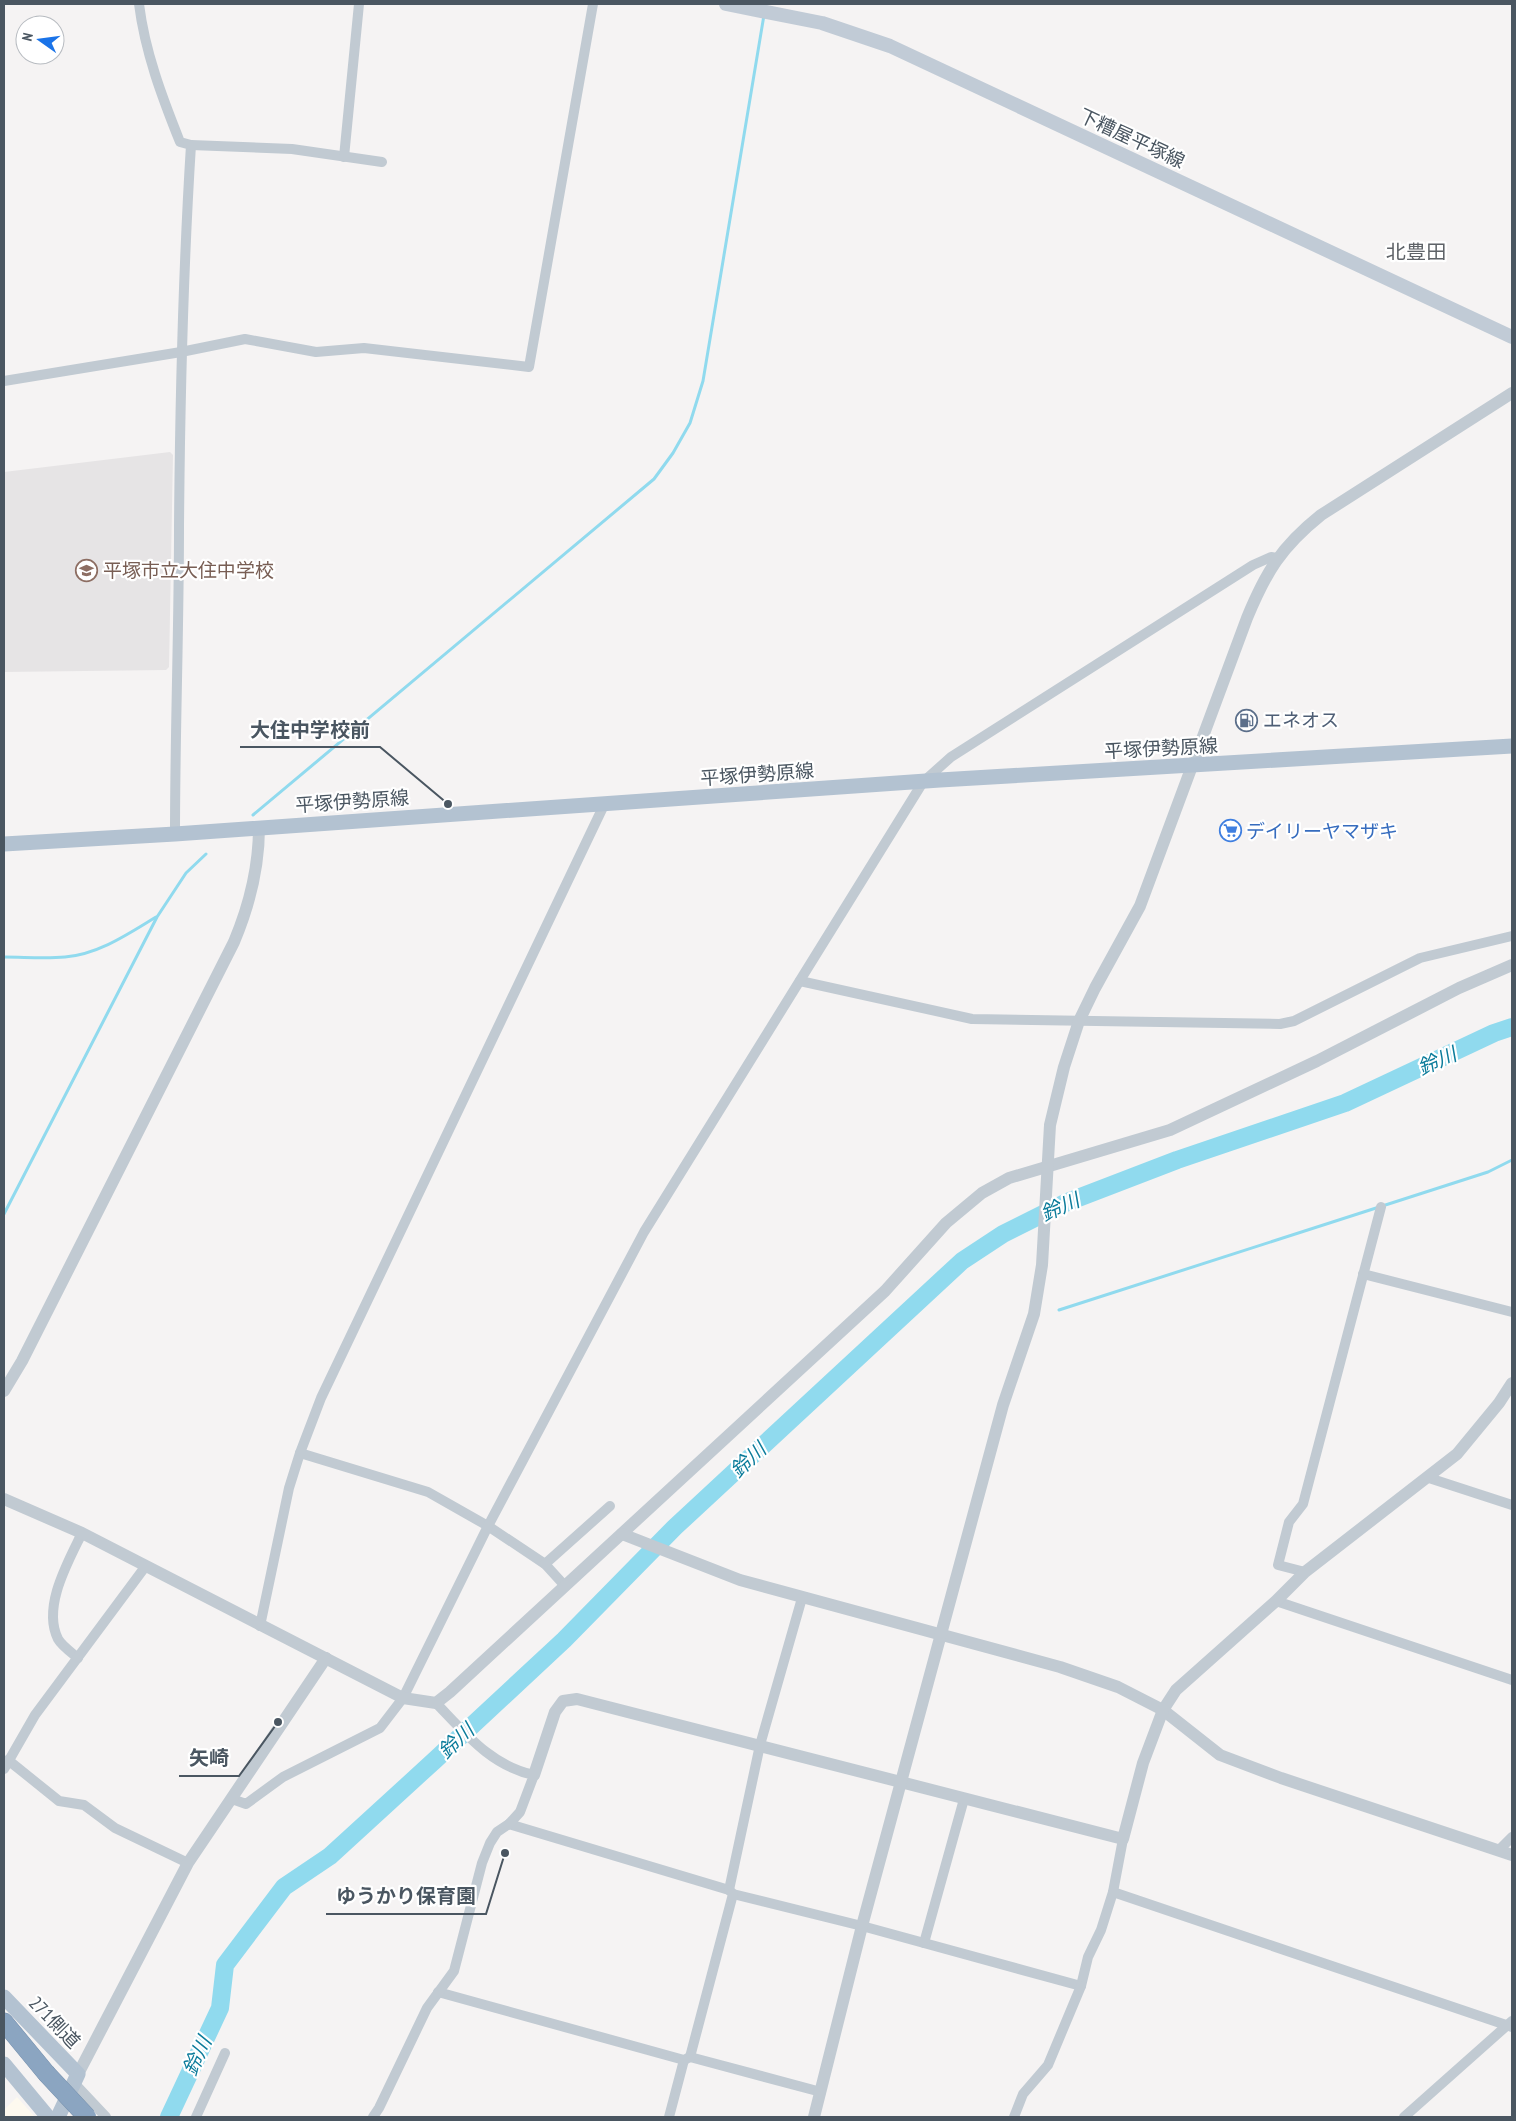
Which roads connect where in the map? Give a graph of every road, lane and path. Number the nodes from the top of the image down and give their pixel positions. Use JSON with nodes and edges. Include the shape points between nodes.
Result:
{"nodes":[{"id":1,"x":139,"y":4,"type":"edge"},
{"id":2,"x":359,"y":4,"type":"edge"},
{"id":3,"x":592,"y":4,"type":"edge"},
{"id":4,"x":726,"y":4,"type":"edge"},
{"id":5,"x":191,"y":145,"type":"junction"},
{"id":6,"x":344,"y":156,"type":"junction"},
{"id":7,"x":382,"y":162,"type":"dead end"},
{"id":8,"x":1512,"y":337,"type":"edge"},
{"id":9,"x":181,"y":352,"type":"junction"},
{"id":10,"x":4,"y":381,"type":"edge"},
{"id":11,"x":1512,"y":393,"type":"edge"},
{"id":12,"x":1277,"y":558,"type":"junction"},
{"id":13,"x":1512,"y":746,"type":"edge"},
{"id":14,"x":1190,"y":766,"type":"junction"},
{"id":15,"x":923,"y":782,"type":"junction"},
{"id":16,"x":604,"y":805,"type":"junction"},
{"id":17,"x":259,"y":827,"type":"junction"},
{"id":18,"x":174,"y":834,"type":"junction"},
{"id":19,"x":4,"y":844,"type":"edge"},
{"id":20,"x":1512,"y":936,"type":"edge"},
{"id":21,"x":1512,"y":965,"type":"edge"},
{"id":22,"x":800,"y":981,"type":"junction"},
{"id":23,"x":1079,"y":1021,"type":"junction"},
{"id":24,"x":1046,"y":1167,"type":"junction"},
{"id":25,"x":1381,"y":1207,"type":"dead end"},
{"id":26,"x":1363,"y":1274,"type":"junction"},
{"id":27,"x":1512,"y":1312,"type":"edge"},
{"id":28,"x":1512,"y":1382,"type":"edge"},
{"id":29,"x":4,"y":1390,"type":"edge"},
{"id":30,"x":300,"y":1453,"type":"junction"},
{"id":31,"x":1429,"y":1478,"type":"junction"},
{"id":32,"x":4,"y":1499,"type":"edge"},
{"id":33,"x":1512,"y":1505,"type":"edge"},
{"id":34,"x":610,"y":1506,"type":"dead end"},
{"id":35,"x":488,"y":1526,"type":"junction"},
{"id":36,"x":82,"y":1533,"type":"junction"},
{"id":37,"x":625,"y":1535,"type":"junction"},
{"id":38,"x":544,"y":1564,"type":"junction"},
{"id":39,"x":145,"y":1566,"type":"junction"},
{"id":40,"x":1306,"y":1572,"type":"junction"},
{"id":41,"x":565,"y":1586,"type":"junction"},
{"id":42,"x":802,"y":1598,"type":"junction"},
{"id":43,"x":1276,"y":1601,"type":"junction"},
{"id":44,"x":260,"y":1626,"type":"junction"},
{"id":45,"x":941,"y":1634,"type":"junction"},
{"id":46,"x":78,"y":1658,"type":"junction"},
{"id":47,"x":326,"y":1658,"type":"junction"},
{"id":48,"x":1512,"y":1680,"type":"edge"},
{"id":49,"x":403,"y":1698,"type":"junction"},
{"id":50,"x":436,"y":1703,"type":"junction"},
{"id":51,"x":1163,"y":1710,"type":"junction"},
{"id":52,"x":760,"y":1745,"type":"junction"},
{"id":53,"x":6,"y":1765,"type":"edge"},
{"id":54,"x":534,"y":1775,"type":"junction"},
{"id":55,"x":901,"y":1782,"type":"junction"},
{"id":56,"x":232,"y":1799,"type":"junction"},
{"id":57,"x":964,"y":1799,"type":"junction"},
{"id":58,"x":509,"y":1824,"type":"junction"},
{"id":59,"x":1512,"y":1837,"type":"edge"},
{"id":60,"x":1123,"y":1839,"type":"junction"},
{"id":61,"x":1498,"y":1850,"type":"junction"},
{"id":62,"x":1512,"y":1855,"type":"edge"},
{"id":63,"x":188,"y":1863,"type":"junction"},
{"id":64,"x":731,"y":1892,"type":"junction"},
{"id":65,"x":1113,"y":1892,"type":"junction"},
{"id":66,"x":862,"y":1926,"type":"junction"},
{"id":67,"x":924,"y":1943,"type":"junction"},
{"id":68,"x":1081,"y":1986,"type":"junction"},
{"id":69,"x":438,"y":1992,"type":"junction"},
{"id":70,"x":4,"y":1997,"type":"edge"},
{"id":71,"x":4,"y":2022,"type":"edge"},
{"id":72,"x":1511,"y":2024,"type":"edge"},
{"id":73,"x":4,"y":2039,"type":"edge"},
{"id":74,"x":225,"y":2053,"type":"dead end"},
{"id":75,"x":687,"y":2058,"type":"junction"},
{"id":76,"x":4,"y":2064,"type":"edge"},
{"id":77,"x":43,"y":2077,"type":"junction"},
{"id":78,"x":76,"y":2079,"type":"junction"},
{"id":79,"x":821,"y":2092,"type":"junction"},
{"id":80,"x":48,"y":2117,"type":"edge"},
{"id":81,"x":58,"y":2117,"type":"edge"},
{"id":82,"x":72,"y":2117,"type":"edge"},
{"id":83,"x":87,"y":2117,"type":"edge"},
{"id":84,"x":106,"y":2117,"type":"edge"},
{"id":85,"x":196,"y":2117,"type":"edge"},
{"id":86,"x":372,"y":2117,"type":"edge"},
{"id":87,"x":669,"y":2117,"type":"edge"},
{"id":88,"x":814,"y":2117,"type":"edge"},
{"id":89,"x":1014,"y":2117,"type":"edge"},
{"id":90,"x":1404,"y":2117,"type":"edge"}],
"edges":[{"from":1,"to":5,"type":"street","via":[[142,30],[160,92],[180,142]]},
{"from":2,"to":6,"type":"street"},
{"from":3,"to":9,"type":"street","via":[[529,367],[364,348],[316,352],[244,340]]},
{"from":4,"to":8,"type":"main road","name":"下糟屋平塚線","via":[[842,29],[910,54]]},
{"from":5,"to":6,"type":"street","via":[[292,149]]},
{"from":5,"to":9,"type":"street"},
{"from":6,"to":7,"type":"street"},
{"from":9,"to":10,"type":"street"},
{"from":9,"to":18,"type":"street"},
{"from":11,"to":12,"type":"street","via":[[1321,515],[1300,531]]},
{"from":12,"to":14,"type":"street","via":[[1247,618]]},
{"from":12,"to":15,"type":"street","via":[[1271,557],[1253,565],[952,757]]},
{"from":13,"to":14,"type":"main road","name":"平塚伊勢原線"},
{"from":14,"to":15,"type":"main road","name":"平塚伊勢原線"},
{"from":14,"to":23,"type":"street","via":[[1140,906]]},
{"from":15,"to":16,"type":"main road","name":"平塚伊勢原線"},
{"from":15,"to":22,"type":"street"},
{"from":16,"to":17,"type":"main road","name":"平塚伊勢原線"},
{"from":16,"to":30,"type":"street","via":[[321,1398]]},
{"from":17,"to":18,"type":"main road","name":"平塚伊勢原線"},
{"from":17,"to":29,"type":"street","via":[[259,856],[253,890],[234,942],[40,1326]]},
{"from":18,"to":19,"type":"main road","name":"平塚伊勢原線"},
{"from":20,"to":23,"type":"street","via":[[1420,958],[1294,1021],[1280,1024]]},
{"from":21,"to":24,"type":"street","via":[[1170,1130]]},
{"from":22,"to":23,"type":"street","via":[[972,1019]]},
{"from":22,"to":35,"type":"street","via":[[644,1232]]},
{"from":23,"to":24,"type":"street","via":[[1050,1125]]},
{"from":24,"to":37,"type":"street","via":[[1009,1178],[962,1209],[885,1291]]},
{"from":24,"to":45,"type":"street","via":[[1042,1260],[1034,1314],[1003,1405]]},
{"from":25,"to":26,"type":"street"},
{"from":26,"to":27,"type":"street"},
{"from":26,"to":40,"type":"street","via":[[1303,1504],[1289,1522],[1278,1565]]},
{"from":28,"to":31,"type":"street","via":[[1472,1437]]},
{"from":30,"to":35,"type":"street","via":[[428,1492]]},
{"from":30,"to":44,"type":"street","via":[[289,1488]]},
{"from":31,"to":33,"type":"street"},
{"from":31,"to":40,"type":"street"},
{"from":32,"to":36,"type":"street"},
{"from":34,"to":38,"type":"street"},
{"from":35,"to":38,"type":"street"},
{"from":35,"to":49,"type":"street"},
{"from":36,"to":39,"type":"street"},
{"from":36,"to":46,"type":"street","via":[[53,1603],[59,1640]]},
{"from":37,"to":41,"type":"street"},
{"from":37,"to":42,"type":"street","via":[[740,1580]]},
{"from":38,"to":41,"type":"street"},
{"from":39,"to":44,"type":"street"},
{"from":39,"to":46,"type":"street"},
{"from":40,"to":43,"type":"street"},
{"from":41,"to":50,"type":"street"},
{"from":42,"to":45,"type":"street"},
{"from":42,"to":52,"type":"street"},
{"from":43,"to":48,"type":"street"},
{"from":43,"to":51,"type":"street","via":[[1176,1690]]},
{"from":44,"to":47,"type":"street"},
{"from":45,"to":51,"type":"street","via":[[1060,1667],[1118,1687]]},
{"from":45,"to":55,"type":"street"},
{"from":46,"to":53,"type":"street","via":[[35,1715]]},
{"from":47,"to":49,"type":"street"},
{"from":47,"to":56,"type":"street"},
{"from":49,"to":50,"type":"street"},
{"from":49,"to":56,"type":"street","via":[[380,1728],[283,1777],[246,1804]]},
{"from":50,"to":54,"type":"street","via":[[488,1755],[508,1767]]},
{"from":51,"to":60,"type":"street","via":[[1143,1763]]},
{"from":51,"to":61,"type":"street","via":[[1220,1755]]},
{"from":52,"to":54,"type":"street","via":[[577,1698],[563,1701],[555,1712]]},
{"from":52,"to":55,"type":"street"},
{"from":52,"to":64,"type":"street"},
{"from":53,"to":63,"type":"street","via":[[59,1801],[84,1805],[115,1828]]},
{"from":54,"to":58,"type":"street","via":[[520,1812]]},
{"from":55,"to":57,"type":"street"},
{"from":55,"to":66,"type":"street"},
{"from":56,"to":63,"type":"street"},
{"from":57,"to":60,"type":"street"},
{"from":57,"to":67,"type":"street"},
{"from":58,"to":64,"type":"street"},
{"from":58,"to":69,"type":"street","via":[[490,1843],[454,1971]]},
{"from":59,"to":61,"type":"street"},
{"from":60,"to":65,"type":"street"},
{"from":61,"to":62,"type":"street"},
{"from":63,"to":78,"type":"street"},
{"from":64,"to":66,"type":"street"},
{"from":64,"to":75,"type":"street"},
{"from":65,"to":68,"type":"street","via":[[1088,1957]]},
{"from":65,"to":72,"type":"street"},
{"from":66,"to":67,"type":"street"},
{"from":66,"to":79,"type":"street"},
{"from":67,"to":68,"type":"street"},
{"from":68,"to":89,"type":"street","via":[[1048,2065],[1023,2094]]},
{"from":69,"to":75,"type":"street"},
{"from":69,"to":86,"type":"street"},
{"from":70,"to":78,"type":"main road","name":"271側道"},
{"from":71,"to":77,"type":"highway"},
{"from":72,"to":90,"type":"street"},
{"from":73,"to":77,"type":"highway"},
{"from":74,"to":85,"type":"street"},
{"from":75,"to":79,"type":"street"},
{"from":75,"to":87,"type":"street"},
{"from":76,"to":80,"type":"main road"},
{"from":77,"to":82,"type":"highway"},
{"from":77,"to":83,"type":"highway","bridge":true},
{"from":78,"to":81,"type":"main road"},
{"from":78,"to":84,"type":"street"},
{"from":79,"to":88,"type":"street"}]}
